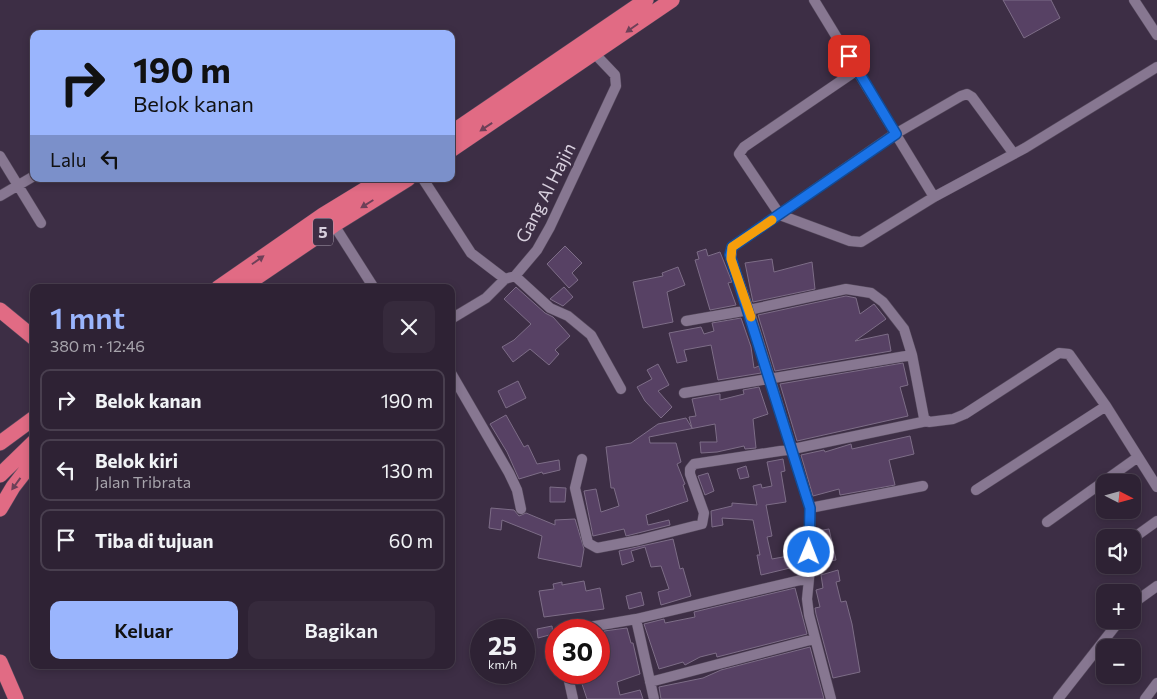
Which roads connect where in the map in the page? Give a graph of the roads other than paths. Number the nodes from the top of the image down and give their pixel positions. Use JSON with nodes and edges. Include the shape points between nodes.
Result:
{"nodes":[{"id":1,"x":646,"y":0,"type":"edge"},
{"id":2,"x":672,"y":0,"type":"edge"},
{"id":3,"x":814,"y":0,"type":"edge"},
{"id":4,"x":1134,"y":0,"type":"edge"},
{"id":5,"x":1157,"y":35,"type":"edge"},
{"id":6,"x":595,"y":54,"type":"junction"},
{"id":7,"x":1157,"y":67,"type":"edge"},
{"id":8,"x":857,"y":70,"type":"junction"},
{"id":9,"x":549,"y":75,"type":"junction"},
{"id":10,"x":517,"y":98,"type":"junction"},
{"id":11,"x":455,"y":131,"type":"edge"},
{"id":12,"x":896,"y":134,"type":"junction"},
{"id":13,"x":455,"y":147,"type":"edge"},
{"id":14,"x":1014,"y":154,"type":"junction"},
{"id":15,"x":0,"y":156,"type":"edge"},
{"id":16,"x":30,"y":178,"type":"edge"},
{"id":17,"x":377,"y":182,"type":"edge"},
{"id":18,"x":403,"y":182,"type":"edge"},
{"id":19,"x":425,"y":182,"type":"edge"},
{"id":20,"x":16,"y":186,"type":"junction"},
{"id":21,"x":0,"y":196,"type":"edge"},
{"id":22,"x":934,"y":197,"type":"junction"},
{"id":23,"x":775,"y":218,"type":"junction"},
{"id":24,"x":41,"y":223,"type":"dead end"},
{"id":25,"x":334,"y":224,"type":"junction"},
{"id":26,"x":510,"y":278,"type":"junction"},
{"id":27,"x":224,"y":284,"type":"edge"},
{"id":28,"x":247,"y":284,"type":"edge"},
{"id":29,"x":372,"y":284,"type":"edge"},
{"id":30,"x":0,"y":310,"type":"edge"},
{"id":31,"x":749,"y":310,"type":"junction"},
{"id":32,"x":455,"y":317,"type":"edge"},
{"id":33,"x":686,"y":321,"type":"dead end"},
{"id":34,"x":30,"y":335,"type":"edge"},
{"id":35,"x":912,"y":355,"type":"junction"},
{"id":36,"x":769,"y":379,"type":"junction"},
{"id":37,"x":455,"y":380,"type":"edge"},
{"id":38,"x":621,"y":389,"type":"dead end"},
{"id":39,"x":684,"y":393,"type":"dead end"},
{"id":40,"x":1106,"y":406,"type":"junction"},
{"id":41,"x":30,"y":421,"type":"edge"},
{"id":42,"x":928,"y":421,"type":"junction"},
{"id":43,"x":0,"y":442,"type":"edge"},
{"id":44,"x":30,"y":446,"type":"edge"},
{"id":45,"x":793,"y":449,"type":"junction"},
{"id":46,"x":1138,"y":457,"type":"junction"},
{"id":47,"x":582,"y":459,"type":"dead end"},
{"id":48,"x":30,"y":465,"type":"edge"},
{"id":49,"x":0,"y":475,"type":"edge"},
{"id":50,"x":923,"y":486,"type":"dead end"},
{"id":51,"x":1157,"y":487,"type":"edge"},
{"id":52,"x":976,"y":490,"type":"dead end"},
{"id":53,"x":810,"y":508,"type":"junction"},
{"id":54,"x":0,"y":509,"type":"edge"},
{"id":55,"x":521,"y":509,"type":"dead end"},
{"id":56,"x":1157,"y":521,"type":"edge"},
{"id":57,"x":1047,"y":522,"type":"dead end"},
{"id":58,"x":1141,"y":533,"type":"edge"},
{"id":59,"x":809,"y":578,"type":"junction"},
{"id":60,"x":1157,"y":586,"type":"edge"},
{"id":61,"x":1141,"y":598,"type":"edge"},
{"id":62,"x":636,"y":618,"type":"junction"},
{"id":63,"x":610,"y":623,"type":"edge"},
{"id":64,"x":1113,"y":629,"type":"edge"},
{"id":65,"x":814,"y":639,"type":"junction"},
{"id":66,"x":0,"y":648,"type":"edge"},
{"id":67,"x":0,"y":662,"type":"edge"},
{"id":68,"x":650,"y":682,"type":"junction"},
{"id":69,"x":570,"y":684,"type":"edge"},
{"id":70,"x":1157,"y":684,"type":"edge"},
{"id":71,"x":14,"y":692,"type":"edge"},
{"id":72,"x":574,"y":699,"type":"edge"},
{"id":73,"x":654,"y":699,"type":"edge"},
{"id":74,"x":830,"y":699,"type":"edge"},
{"id":75,"x":1058,"y":699,"type":"edge"},
{"id":76,"x":1145,"y":699,"type":"edge"}],
"edges":[{"from":1,"to":9,"type":"highway"},
{"from":2,"to":6,"type":"highway","one_way":true},
{"from":3,"to":8,"type":"street"},
{"from":4,"to":5,"type":"street"},
{"from":6,"to":9,"type":"highway"},
{"from":6,"to":26,"type":"street","name":"Gang Al Hajin","via":[[615,75],[616,86],[537,250]]},
{"from":7,"to":14,"type":"street"},
{"from":8,"to":12,"type":"street"},
{"from":8,"to":23,"type":"street","via":[[739,151]]},
{"from":9,"to":10,"type":"highway"},
{"from":10,"to":11,"type":"highway"},
{"from":10,"to":13,"type":"highway","one_way":true},
{"from":12,"to":14,"type":"street","via":[[967,94]]},
{"from":12,"to":22,"type":"street"},
{"from":12,"to":23,"type":"street"},
{"from":14,"to":22,"type":"street"},
{"from":15,"to":20,"type":"street"},
{"from":16,"to":20,"type":"street"},
{"from":27,"to":17,"type":"highway","number":"5","one_way":true},
{"from":18,"to":25,"type":"highway","number":"5","one_way":true},
{"from":19,"to":26,"type":"street","via":[[471,253]]},
{"from":20,"to":21,"type":"street"},
{"from":20,"to":24,"type":"street"},
{"from":22,"to":23,"type":"street","via":[[861,242]]},
{"from":23,"to":31,"type":"street","via":[[732,247],[730,255]]},
{"from":25,"to":28,"type":"highway","number":"5"},
{"from":25,"to":29,"type":"street"},
{"from":26,"to":32,"type":"street","name":"Gang Al Hajin","via":[[486,298]]},
{"from":26,"to":38,"type":"street","via":[[591,335]]},
{"from":30,"to":34,"type":"highway"},
{"from":31,"to":33,"type":"street"},
{"from":31,"to":35,"type":"street","via":[[834,291],[871,293],[883,302],[904,330]]},
{"from":31,"to":36,"type":"street"},
{"from":35,"to":36,"type":"street"},
{"from":35,"to":42,"type":"street","via":[[924,418]]},
{"from":36,"to":39,"type":"street"},
{"from":36,"to":45,"type":"street"},
{"from":37,"to":55,"type":"street","via":[[509,473]]},
{"from":40,"to":42,"type":"street","via":[[1069,354],[1064,352],[953,419]]},
{"from":40,"to":46,"type":"street"},
{"from":40,"to":52,"type":"street"},
{"from":41,"to":43,"type":"highway"},
{"from":42,"to":45,"type":"street"},
{"from":44,"to":49,"type":"highway"},
{"from":45,"to":47,"type":"street","via":[[694,464],[690,474],[704,513],[702,524],[600,548],[593,548],[588,543],[575,488]]},
{"from":45,"to":53,"type":"street"},
{"from":46,"to":51,"type":"street"},
{"from":46,"to":57,"type":"street"},
{"from":48,"to":54,"type":"highway","one_way":true},
{"from":50,"to":53,"type":"street"},
{"from":53,"to":59,"type":"street"},
{"from":56,"to":58,"type":"street"},
{"from":59,"to":62,"type":"street"},
{"from":59,"to":65,"type":"street","via":[[807,599]]},
{"from":60,"to":61,"type":"street"},
{"from":62,"to":63,"type":"street"},
{"from":62,"to":68,"type":"street"},
{"from":64,"to":75,"type":"street"},
{"from":65,"to":68,"type":"street"},
{"from":65,"to":74,"type":"street"},
{"from":66,"to":71,"type":"highway"},
{"from":67,"to":71,"type":"highway"},
{"from":68,"to":73,"type":"street"},
{"from":69,"to":72,"type":"street"},
{"from":70,"to":76,"type":"street"}]}
